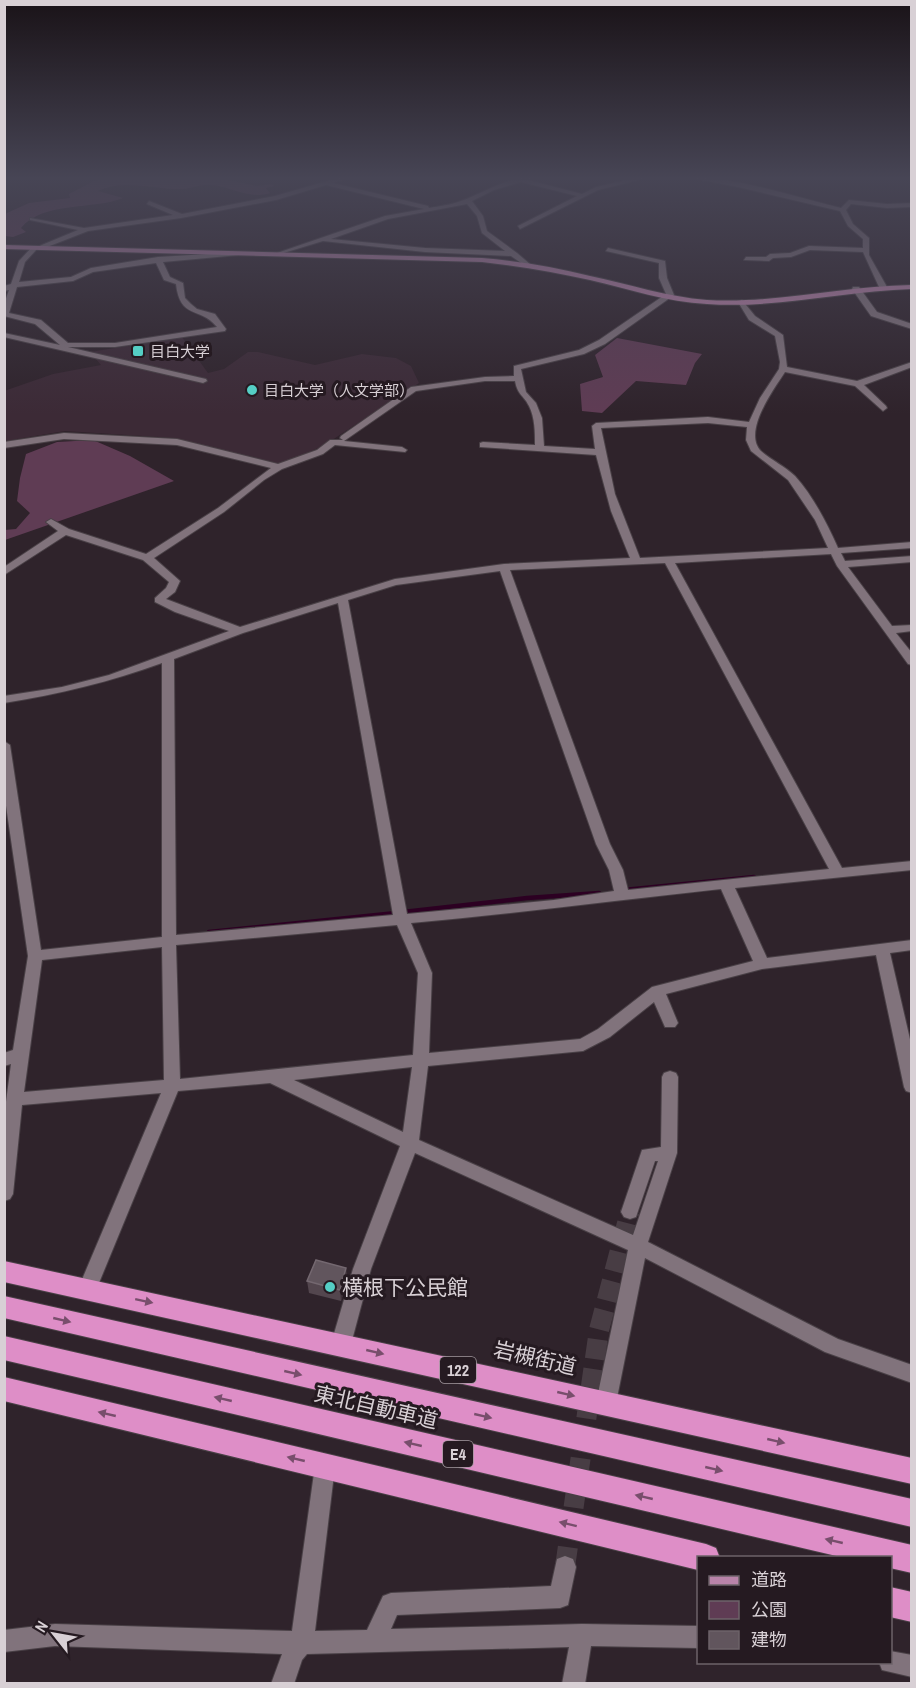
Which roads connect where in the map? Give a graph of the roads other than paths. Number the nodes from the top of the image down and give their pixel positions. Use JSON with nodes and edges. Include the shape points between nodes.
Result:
{"nodes":[{"id":1,"x":27,"y":256,"type":"edge"},
{"id":2,"x":222,"y":256,"type":"edge"},
{"id":3,"x":344,"y":256,"type":"edge"},
{"id":4,"x":517,"y":256,"type":"edge"},
{"id":5,"x":634,"y":256,"type":"edge"},
{"id":6,"x":775,"y":256,"type":"edge"},
{"id":7,"x":867,"y":256,"type":"edge"},
{"id":8,"x":158,"y":259,"type":"junction"},
{"id":9,"x":746,"y":259,"type":"dead end"},
{"id":10,"x":527,"y":265,"type":"junction"},
{"id":11,"x":15,"y":285,"type":"junction"},
{"id":12,"x":883,"y":287,"type":"junction"},
{"id":13,"x":912,"y":287,"type":"edge"},
{"id":14,"x":4,"y":289,"type":"edge"},
{"id":15,"x":856,"y":289,"type":"junction"},
{"id":16,"x":668,"y":297,"type":"junction"},
{"id":17,"x":742,"y":302,"type":"junction"},
{"id":18,"x":912,"y":327,"type":"edge"},
{"id":19,"x":4,"y":334,"type":"edge"},
{"id":20,"x":64,"y":346,"type":"junction"},
{"id":21,"x":909,"y":367,"type":"edge"},
{"id":22,"x":783,"y":369,"type":"junction"},
{"id":23,"x":517,"y":378,"type":"junction"},
{"id":24,"x":203,"y":381,"type":"dead end"},
{"id":25,"x":858,"y":384,"type":"junction"},
{"id":26,"x":884,"y":408,"type":"dead end"},
{"id":27,"x":752,"y":425,"type":"junction"},
{"id":28,"x":344,"y":438,"type":"dead end"},
{"id":29,"x":4,"y":445,"type":"edge"},
{"id":30,"x":483,"y":445,"type":"dead end"},
{"id":31,"x":540,"y":447,"type":"junction"},
{"id":32,"x":402,"y":450,"type":"dead end"},
{"id":33,"x":599,"y":452,"type":"junction"},
{"id":34,"x":279,"y":467,"type":"junction"},
{"id":35,"x":51,"y":522,"type":"dead end"},
{"id":36,"x":65,"y":531,"type":"junction"},
{"id":37,"x":912,"y":545,"type":"edge"},
{"id":38,"x":833,"y":550,"type":"junction"},
{"id":39,"x":147,"y":558,"type":"junction"},
{"id":40,"x":668,"y":559,"type":"junction"},
{"id":41,"x":636,"y":560,"type":"junction"},
{"id":42,"x":912,"y":560,"type":"edge"},
{"id":43,"x":841,"y":564,"type":"junction"},
{"id":44,"x":504,"y":567,"type":"junction"},
{"id":45,"x":4,"y":572,"type":"edge"},
{"id":46,"x":342,"y":597,"type":"junction"},
{"id":47,"x":912,"y":628,"type":"edge"},
{"id":48,"x":889,"y":630,"type":"junction"},
{"id":49,"x":239,"y":631,"type":"junction"},
{"id":50,"x":168,"y":657,"type":"junction"},
{"id":51,"x":912,"y":662,"type":"edge"},
{"id":52,"x":4,"y":700,"type":"edge"},
{"id":53,"x":4,"y":745,"type":"edge"},
{"id":54,"x":912,"y":865,"type":"edge"},
{"id":55,"x":838,"y":873,"type":"junction"},
{"id":56,"x":726,"y":884,"type":"junction"},
{"id":57,"x":622,"y":895,"type":"junction"},
{"id":58,"x":401,"y":918,"type":"junction"},
{"id":59,"x":169,"y":941,"type":"junction"},
{"id":60,"x":912,"y":945,"type":"edge"},
{"id":61,"x":882,"y":948,"type":"junction"},
{"id":62,"x":35,"y":956,"type":"junction"},
{"id":63,"x":762,"y":964,"type":"junction"},
{"id":64,"x":657,"y":991,"type":"junction"},
{"id":65,"x":670,"y":1023,"type":"dead end"},
{"id":66,"x":12,"y":1057,"type":"edge"},
{"id":67,"x":421,"y":1061,"type":"junction"},
{"id":68,"x":272,"y":1077,"type":"junction"},
{"id":69,"x":670,"y":1077,"type":"dead end"},
{"id":70,"x":172,"y":1086,"type":"junction"},
{"id":71,"x":912,"y":1087,"type":"edge"},
{"id":72,"x":16,"y":1099,"type":"junction"},
{"id":73,"x":410,"y":1143,"type":"junction"},
{"id":74,"x":669,"y":1153,"type":"junction"},
{"id":75,"x":4,"y":1194,"type":"edge"},
{"id":76,"x":630,"y":1212,"type":"tunnel mouth"},
{"id":77,"x":638,"y":1246,"type":"junction"},
{"id":78,"x":4,"y":1271,"type":"edge"},
{"id":79,"x":87,"y":1289,"type":"junction"},
{"id":80,"x":4,"y":1307,"type":"edge"},
{"id":81,"x":342,"y":1344,"type":"junction"},
{"id":82,"x":4,"y":1348,"type":"edge"},
{"id":83,"x":912,"y":1374,"type":"edge"},
{"id":84,"x":4,"y":1389,"type":"edge"},
{"id":85,"x":606,"y":1403,"type":"junction"},
{"id":86,"x":325,"y":1466,"type":"junction"},
{"id":87,"x":912,"y":1471,"type":"edge"},
{"id":88,"x":912,"y":1513,"type":"edge"},
{"id":89,"x":702,"y":1556,"type":"edge"},
{"id":90,"x":912,"y":1559,"type":"edge"},
{"id":91,"x":565,"y":1567,"type":"tunnel mouth"},
{"id":92,"x":892,"y":1602,"type":"edge"},
{"id":93,"x":912,"y":1607,"type":"edge"},
{"id":94,"x":582,"y":1635,"type":"junction"},
{"id":95,"x":697,"y":1636,"type":"edge"},
{"id":96,"x":374,"y":1640,"type":"junction"},
{"id":97,"x":4,"y":1641,"type":"edge"},
{"id":98,"x":302,"y":1643,"type":"junction"},
{"id":99,"x":892,"y":1662,"type":"edge"},
{"id":100,"x":912,"y":1666,"type":"edge"},
{"id":101,"x":282,"y":1683,"type":"edge"},
{"id":102,"x":573,"y":1683,"type":"edge"}],
"edges":[{"from":1,"to":11,"type":"street"},
{"from":2,"to":8,"type":"street"},
{"from":3,"to":10,"type":"main road"},
{"from":4,"to":10,"type":"street"},
{"from":5,"to":16,"type":"street","via":[[663,262]]},
{"from":6,"to":9,"type":"street"},
{"from":7,"to":12,"type":"street"},
{"from":8,"to":11,"type":"street","via":[[91,270],[73,279]]},
{"from":8,"to":20,"type":"street","via":[[167,278],[179,283],[188,306],[212,316],[222,329],[115,345]]},
{"from":10,"to":16,"type":"main road"},
{"from":11,"to":14,"type":"street"},
{"from":11,"to":20,"type":"street","via":[[5,314],[38,321]]},
{"from":12,"to":13,"type":"main road"},
{"from":12,"to":15,"type":"main road"},
{"from":15,"to":17,"type":"main road"},
{"from":15,"to":18,"type":"street","via":[[874,314]]},
{"from":16,"to":17,"type":"main road"},
{"from":16,"to":23,"type":"street","via":[[581,352],[517,368]]},
{"from":17,"to":22,"type":"street","via":[[752,318],[779,335]]},
{"from":19,"to":20,"type":"street"},
{"from":20,"to":24,"type":"street"},
{"from":21,"to":25,"type":"street"},
{"from":22,"to":25,"type":"street"},
{"from":22,"to":27,"type":"street"},
{"from":23,"to":28,"type":"street","via":[[414,389]]},
{"from":23,"to":31,"type":"street","via":[[538,418]]},
{"from":25,"to":26,"type":"street"},
{"from":27,"to":33,"type":"street","via":[[708,420],[596,426]]},
{"from":27,"to":38,"type":"street","via":[[750,440],[756,451],[791,478],[820,520]]},
{"from":29,"to":34,"type":"street","via":[[64,436],[177,442]]},
{"from":30,"to":31,"type":"street"},
{"from":31,"to":33,"type":"street"},
{"from":32,"to":34,"type":"street","via":[[333,442],[320,452]]},
{"from":33,"to":41,"type":"street","via":[[615,515]]},
{"from":34,"to":39,"type":"street"},
{"from":35,"to":36,"type":"street"},
{"from":36,"to":39,"type":"street"},
{"from":36,"to":45,"type":"street"},
{"from":37,"to":38,"type":"street"},
{"from":38,"to":40,"type":"street"},
{"from":38,"to":43,"type":"street"},
{"from":39,"to":49,"type":"street","via":[[175,581],[159,600]]},
{"from":40,"to":41,"type":"street"},
{"from":40,"to":55,"type":"street"},
{"from":41,"to":44,"type":"street"},
{"from":42,"to":43,"type":"street"},
{"from":43,"to":48,"type":"street"},
{"from":44,"to":46,"type":"street","via":[[395,582]]},
{"from":44,"to":57,"type":"street"},
{"from":46,"to":49,"type":"street"},
{"from":46,"to":58,"type":"street"},
{"from":47,"to":48,"type":"street"},
{"from":48,"to":51,"type":"street"},
{"from":49,"to":50,"type":"street"},
{"from":50,"to":52,"type":"street","via":[[113,678]]},
{"from":50,"to":59,"type":"street"},
{"from":53,"to":62,"type":"street"},
{"from":54,"to":55,"type":"street"},
{"from":55,"to":56,"type":"street"},
{"from":56,"to":57,"type":"street"},
{"from":56,"to":63,"type":"street"},
{"from":57,"to":58,"type":"street"},
{"from":58,"to":59,"type":"street"},
{"from":58,"to":67,"type":"street","via":[[425,974]]},
{"from":59,"to":62,"type":"street"},
{"from":59,"to":70,"type":"street"},
{"from":60,"to":61,"type":"street"},
{"from":61,"to":63,"type":"street"},
{"from":61,"to":71,"type":"street"},
{"from":62,"to":66,"type":"street"},
{"from":63,"to":64,"type":"street"},
{"from":64,"to":65,"type":"street"},
{"from":64,"to":67,"type":"street","via":[[604,1034],[583,1045]]},
{"from":66,"to":72,"type":"street"},
{"from":67,"to":68,"type":"street"},
{"from":67,"to":73,"type":"street"},
{"from":68,"to":70,"type":"street"},
{"from":68,"to":73,"type":"street"},
{"from":69,"to":74,"type":"street"},
{"from":70,"to":72,"type":"street"},
{"from":70,"to":79,"type":"street"},
{"from":72,"to":75,"type":"street"},
{"from":73,"to":77,"type":"street"},
{"from":73,"to":81,"type":"street","via":[[362,1269]]},
{"from":74,"to":76,"type":"street","via":[[648,1155]]},
{"from":74,"to":77,"type":"street"},
{"from":77,"to":83,"type":"street","via":[[832,1346]]},
{"from":77,"to":85,"type":"street"},
{"from":78,"to":79,"type":"highway","name":"岩槻街道","number":"122"},
{"from":79,"to":81,"type":"highway","name":"岩槻街道","number":"122","one_way":true},
{"from":80,"to":88,"type":"highway","name":"東北自動車道","number":"E4","one_way":true},
{"from":81,"to":85,"type":"highway","name":"岩槻街道","number":"122","one_way":true},
{"from":90,"to":82,"type":"highway","name":"東北自動車道","number":"E4","one_way":true},
{"from":86,"to":84,"type":"highway","one_way":true},
{"from":85,"to":87,"type":"highway","name":"岩槻街道","number":"122","one_way":true},
{"from":89,"to":86,"type":"highway","one_way":true},
{"from":86,"to":98,"type":"street"},
{"from":91,"to":96,"type":"street","via":[[560,1597],[391,1604]]},
{"from":92,"to":93,"type":"highway"},
{"from":94,"to":95,"type":"street"},
{"from":94,"to":96,"type":"street"},
{"from":94,"to":102,"type":"street"},
{"from":96,"to":98,"type":"street"},
{"from":97,"to":98,"type":"street","via":[[55,1635]]},
{"from":98,"to":101,"type":"street","via":[[293,1653]]},
{"from":99,"to":100,"type":"street"}]}
